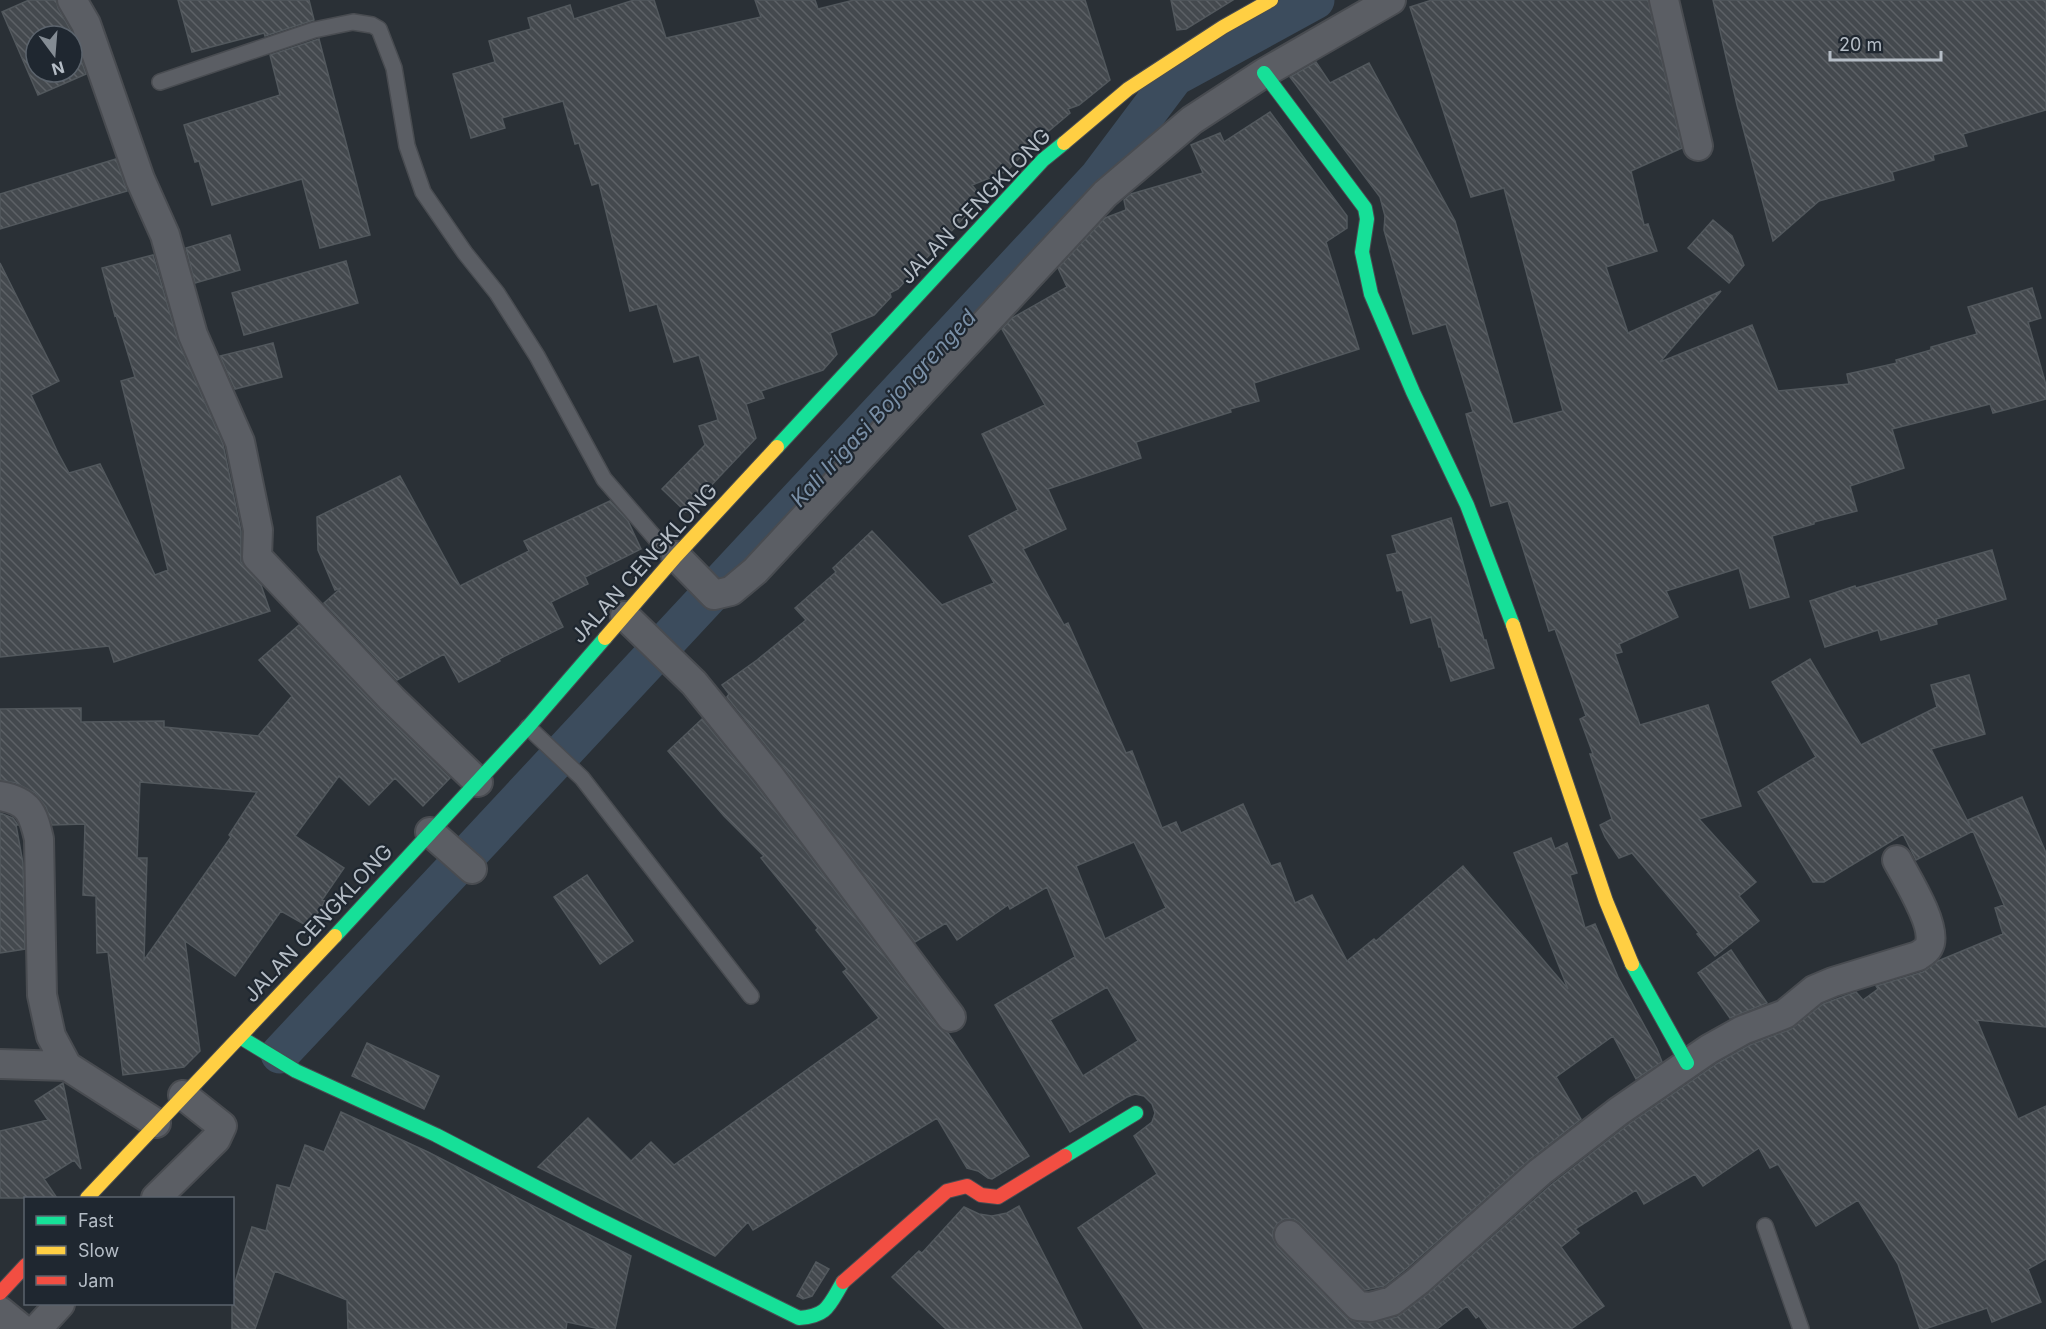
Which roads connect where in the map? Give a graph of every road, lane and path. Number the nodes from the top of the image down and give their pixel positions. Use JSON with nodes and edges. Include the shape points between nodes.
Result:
{"nodes":[{"id":1,"x":72,"y":0,"type":"edge"},
{"id":2,"x":1271,"y":0,"type":"edge"},
{"id":3,"x":1391,"y":0,"type":"edge"},
{"id":4,"x":1664,"y":0,"type":"edge"},
{"id":5,"x":1264,"y":73,"type":"junction"},
{"id":6,"x":160,"y":82,"type":"dead end"},
{"id":7,"x":1698,"y":146,"type":"dead end"},
{"id":8,"x":681,"y":560,"type":"junction"},
{"id":9,"x":625,"y":616,"type":"junction"},
{"id":10,"x":531,"y":730,"type":"junction"},
{"id":11,"x":478,"y":782,"type":"junction"},
{"id":12,"x":0,"y":796,"type":"edge"},
{"id":13,"x":430,"y":832,"type":"junction"},
{"id":14,"x":1898,"y":860,"type":"dead end"},
{"id":15,"x":472,"y":869,"type":"dead end"},
{"id":16,"x":752,"y":996,"type":"dead end"},
{"id":17,"x":951,"y":1017,"type":"dead end"},
{"id":18,"x":240,"y":1037,"type":"junction"},
{"id":19,"x":1687,"y":1063,"type":"junction"},
{"id":20,"x":0,"y":1064,"type":"edge"},
{"id":21,"x":67,"y":1066,"type":"junction"},
{"id":22,"x":188,"y":1099,"type":"junction"},
{"id":23,"x":1136,"y":1113,"type":"dead end"},
{"id":24,"x":156,"y":1123,"type":"junction"},
{"id":25,"x":88,"y":1197,"type":"edge"},
{"id":26,"x":157,"y":1197,"type":"edge"},
{"id":27,"x":1765,"y":1226,"type":"dead end"},
{"id":28,"x":1289,"y":1235,"type":"dead end"},
{"id":29,"x":24,"y":1267,"type":"edge"},
{"id":30,"x":0,"y":1293,"type":"edge"},
{"id":31,"x":59,"y":1305,"type":"edge"},
{"id":32,"x":0,"y":1311,"type":"edge"},
{"id":33,"x":814,"y":1323,"type":"edge"},
{"id":34,"x":22,"y":1329,"type":"edge"},
{"id":35,"x":37,"y":1329,"type":"edge"},
{"id":36,"x":1801,"y":1329,"type":"edge"}],
"edges":[{"from":1,"to":11,"type":"street","via":[[86,24],[140,179],[165,235],[194,335],[240,442],[256,514],[257,557],[392,699]]},
{"from":2,"to":8,"type":"street","name":"JALAN CENGKLONG","via":[[1128,89],[1043,160]]},
{"from":3,"to":5,"type":"street"},
{"from":4,"to":7,"type":"street"},
{"from":5,"to":8,"type":"street","via":[[1192,120],[1105,194],[755,571],[731,591],[714,595]]},
{"from":5,"to":19,"type":"street","via":[[1365,208],[1362,252],[1371,294],[1471,515],[1520,640],[1606,901],[1635,970]]},
{"from":6,"to":8,"type":"lane","via":[[315,30],[353,22],[379,29],[394,68],[407,146],[423,192],[532,347],[604,478],[656,539]]},
{"from":8,"to":9,"type":"street","name":"JALAN CENGKLONG"},
{"from":9,"to":10,"type":"street","name":"JALAN CENGKLONG"},
{"from":9,"to":17,"type":"street","via":[[694,683],[768,774]]},
{"from":10,"to":11,"type":"street","name":"JALAN CENGKLONG"},
{"from":10,"to":16,"type":"lane","via":[[582,778]]},
{"from":11,"to":13,"type":"street","name":"JALAN CENGKLONG"},
{"from":12,"to":21,"type":"street","via":[[15,798],[34,817],[39,839],[42,995],[51,1036]]},
{"from":13,"to":15,"type":"street"},
{"from":13,"to":18,"type":"street","name":"JALAN CENGKLONG"},
{"from":14,"to":19,"type":"street","via":[[1928,921],[1928,950],[1814,990],[1785,1014],[1743,1030]]},
{"from":18,"to":22,"type":"street","name":"JALAN CENGKLONG"},
{"from":18,"to":33,"type":"street","via":[[296,1071],[436,1135],[588,1214]]},
{"from":19,"to":28,"type":"street","via":[[1540,1172],[1392,1301],[1371,1307],[1358,1305]]},
{"from":20,"to":21,"type":"street"},
{"from":21,"to":24,"type":"street"},
{"from":22,"to":24,"type":"street","name":"JALAN CENGKLONG"},
{"from":22,"to":26,"type":"street","via":[[222,1126],[216,1140]]},
{"from":23,"to":33,"type":"street","via":[[998,1197],[980,1196],[967,1186],[947,1191],[844,1280]]},
{"from":24,"to":25,"type":"street","name":"JALAN CENGKLONG"},
{"from":27,"to":36,"type":"lane"},
{"from":29,"to":30,"type":"street"},
{"from":31,"to":35,"type":"street"},
{"from":32,"to":34,"type":"street"}]}
